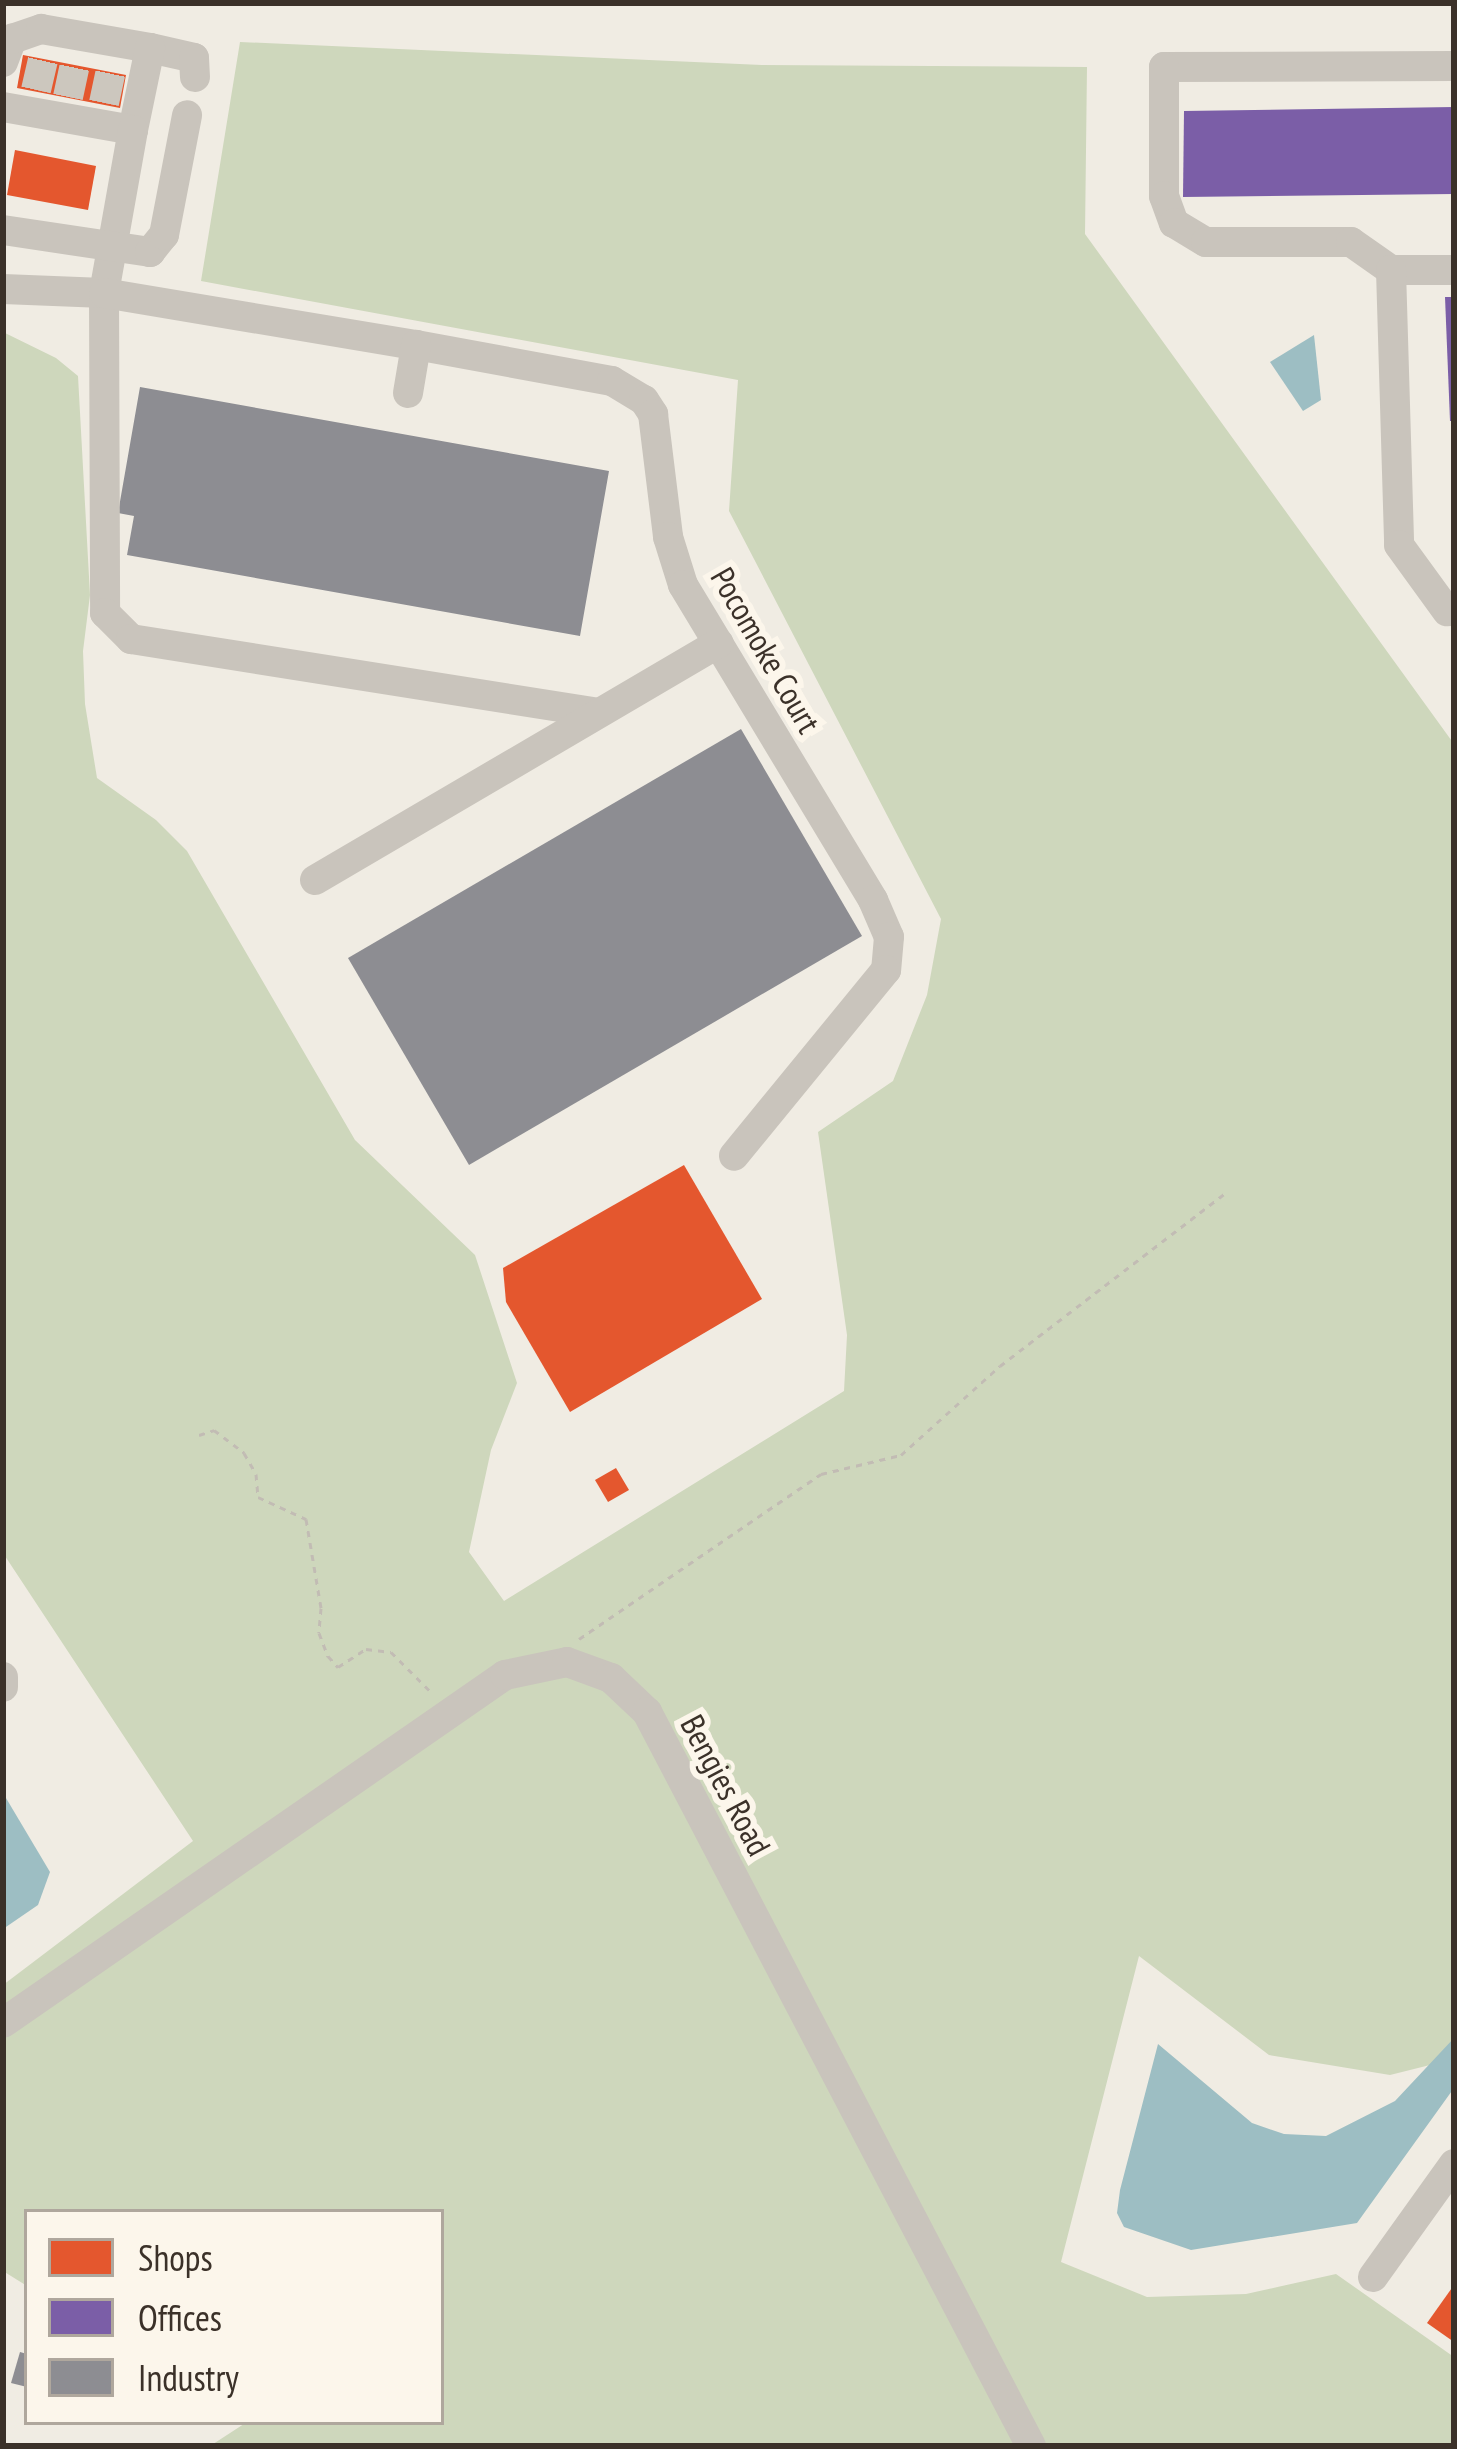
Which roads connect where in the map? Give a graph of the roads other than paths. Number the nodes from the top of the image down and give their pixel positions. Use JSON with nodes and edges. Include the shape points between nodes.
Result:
{"nodes":[{"id":1,"x":150,"y":48,"type":"junction"},
{"id":2,"x":3,"y":62,"type":"edge"},
{"id":3,"x":1454,"y":66,"type":"edge"},
{"id":4,"x":195,"y":77,"type":"dead end"},
{"id":5,"x":24,"y":103,"type":"edge"},
{"id":6,"x":187,"y":115,"type":"dead end"},
{"id":7,"x":133,"y":130,"type":"junction"},
{"id":8,"x":3,"y":230,"type":"edge"},
{"id":9,"x":112,"y":249,"type":"junction"},
{"id":10,"x":1390,"y":270,"type":"junction"},
{"id":11,"x":1454,"y":270,"type":"edge"},
{"id":12,"x":3,"y":289,"type":"edge"},
{"id":13,"x":104,"y":293,"type":"junction"},
{"id":14,"x":416,"y":346,"type":"junction"},
{"id":15,"x":408,"y":393,"type":"dead end"},
{"id":16,"x":1447,"y":611,"type":"dead end"},
{"id":17,"x":719,"y":643,"type":"junction"},
{"id":18,"x":596,"y":713,"type":"junction"},
{"id":19,"x":315,"y":880,"type":"dead end"},
{"id":20,"x":734,"y":1156,"type":"dead end"},
{"id":21,"x":3,"y":1677,"type":"edge"},
{"id":22,"x":3,"y":1687,"type":"edge"},
{"id":23,"x":3,"y":2023,"type":"edge"},
{"id":24,"x":1454,"y":2164,"type":"edge"},
{"id":25,"x":1372,"y":2277,"type":"dead end"},
{"id":26,"x":1031,"y":2446,"type":"edge"}],
"edges":[{"from":1,"to":2,"type":"street","via":[[114,56],[12,39]]},
{"from":1,"to":4,"type":"street","via":[[194,58]]},
{"from":1,"to":7,"type":"street"},
{"from":3,"to":10,"type":"street","via":[[1163,67],[1164,196],[1174,223],[1206,242],[1351,242]]},
{"from":5,"to":7,"type":"street","via":[[102,114]]},
{"from":6,"to":9,"type":"street","via":[[158,247]]},
{"from":7,"to":9,"type":"street"},
{"from":8,"to":9,"type":"street"},
{"from":9,"to":13,"type":"street"},
{"from":10,"to":11,"type":"street"},
{"from":10,"to":16,"type":"street","via":[[1400,544]]},
{"from":12,"to":13,"type":"street","name":"Pocomoke Court"},
{"from":13,"to":14,"type":"street","name":"Pocomoke Court"},
{"from":13,"to":18,"type":"street","via":[[105,613],[130,639]]},
{"from":14,"to":15,"type":"street"},
{"from":14,"to":17,"type":"street","name":"Pocomoke Court","via":[[612,381],[644,400],[653,415],[668,537],[683,585]]},
{"from":17,"to":18,"type":"street"},
{"from":17,"to":20,"type":"street","name":"Pocomoke Court","via":[[873,900],[890,953],[886,970]]},
{"from":18,"to":19,"type":"street"},
{"from":21,"to":22,"type":"street"},
{"from":23,"to":26,"type":"street","name":"Bengies Road","via":[[506,1675],[567,1662],[611,1678],[647,1712]]},
{"from":24,"to":25,"type":"street"}]}
